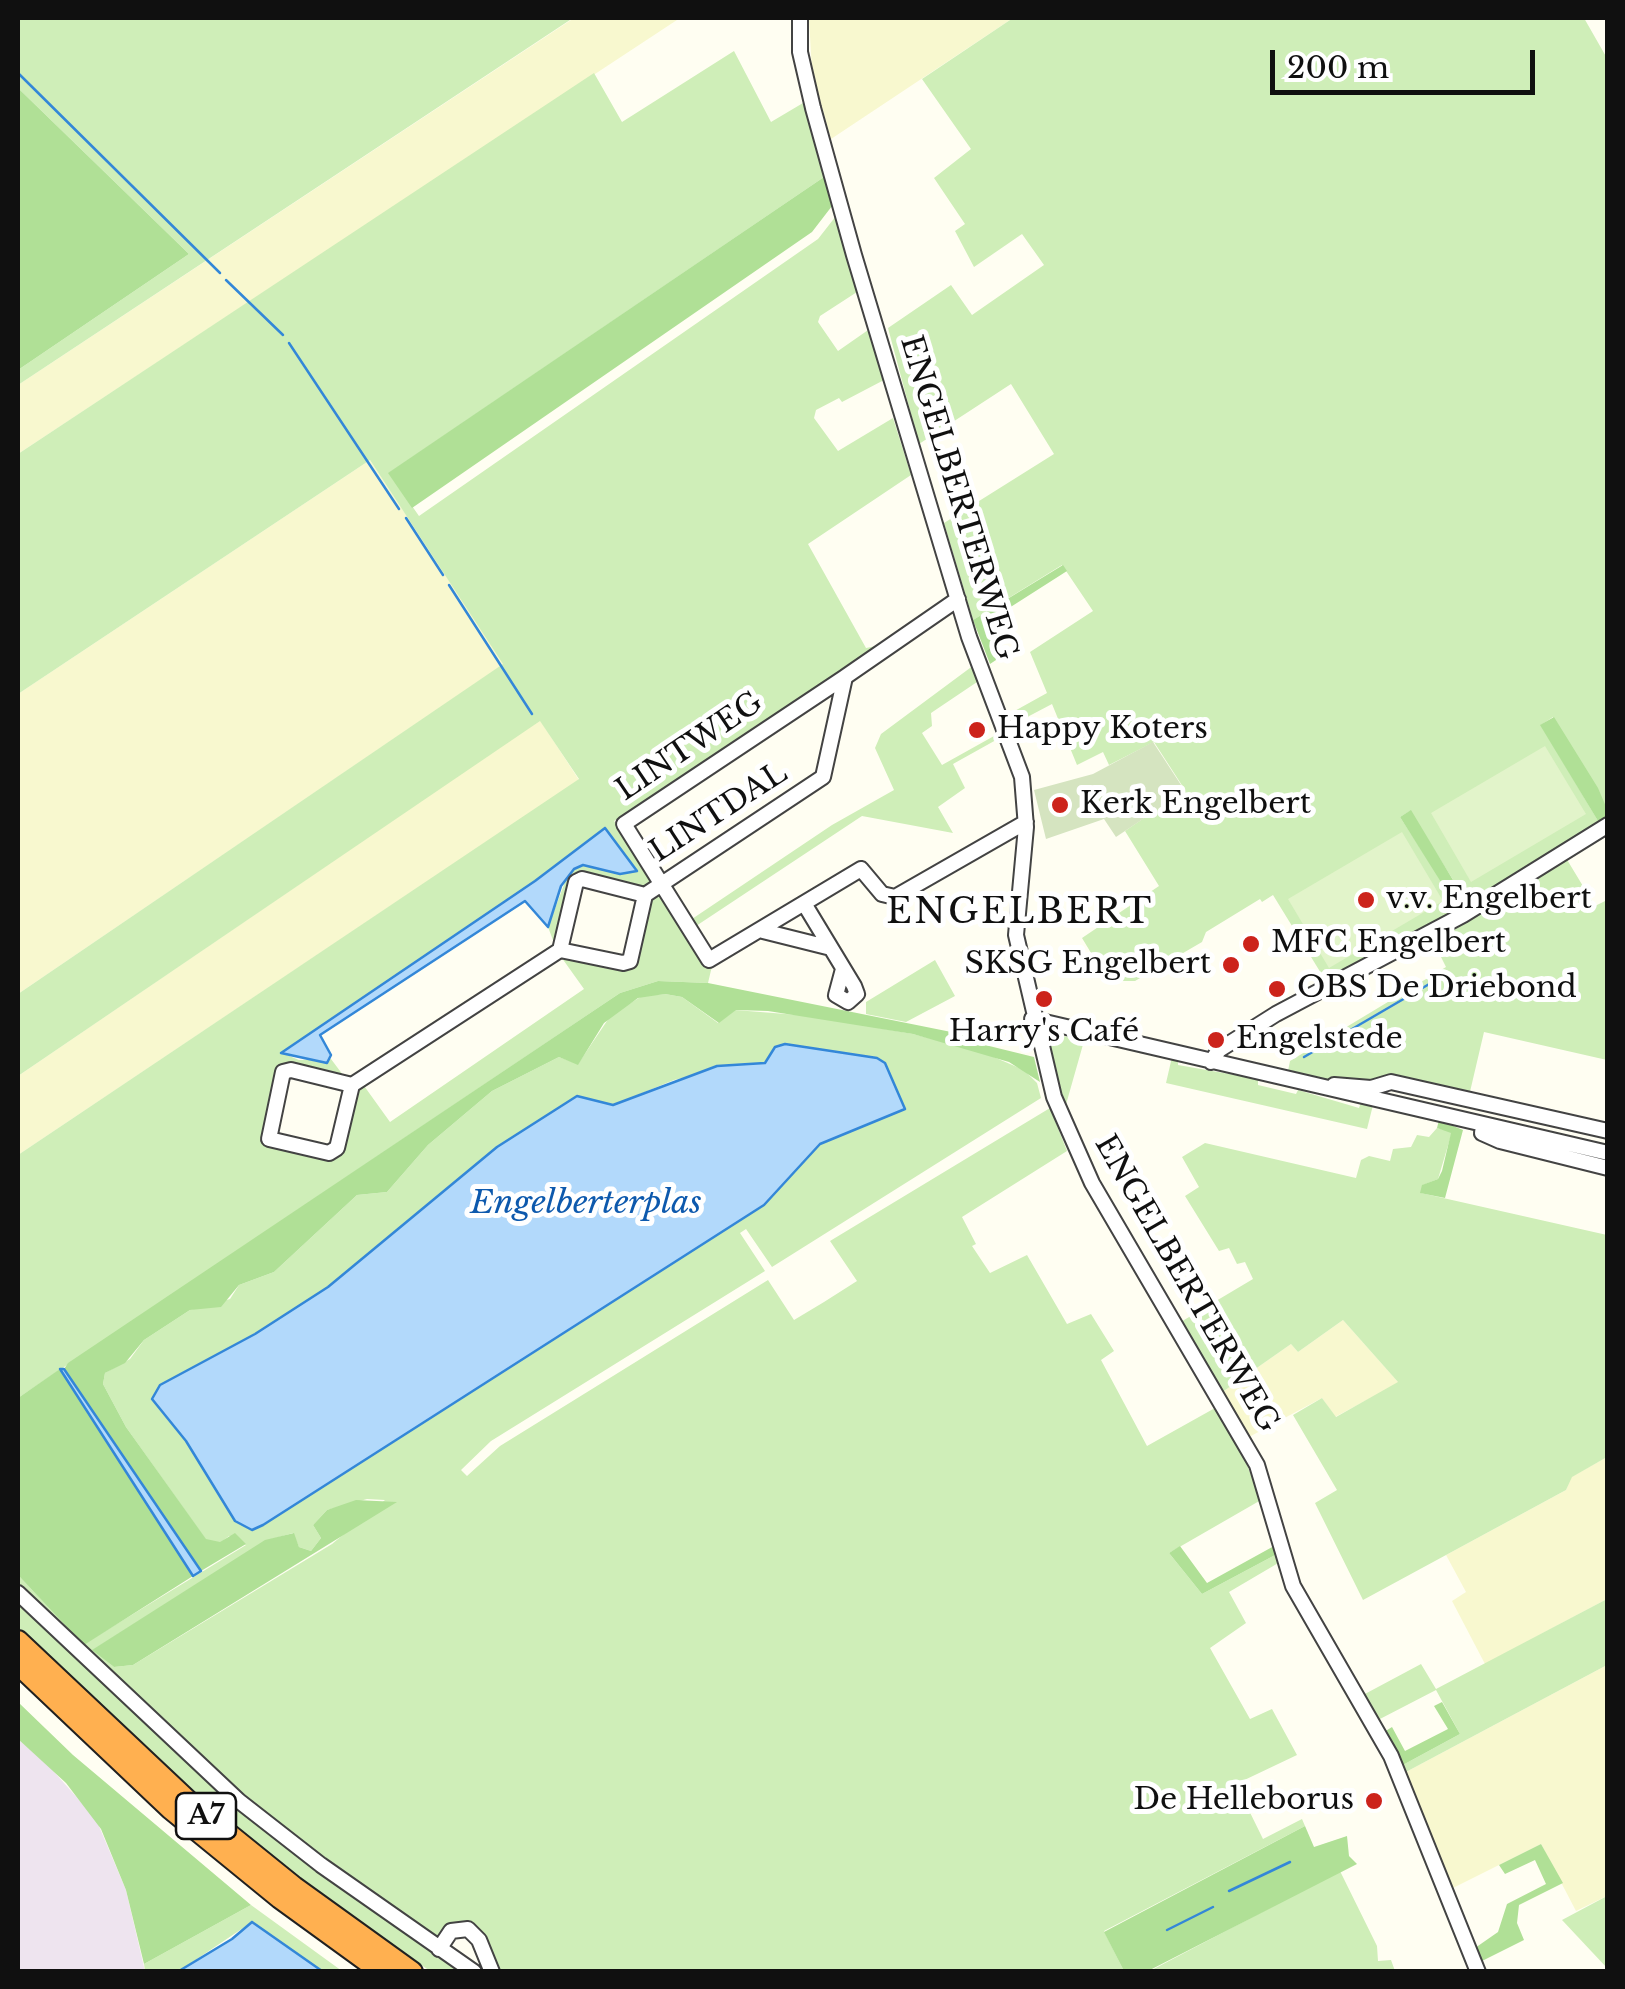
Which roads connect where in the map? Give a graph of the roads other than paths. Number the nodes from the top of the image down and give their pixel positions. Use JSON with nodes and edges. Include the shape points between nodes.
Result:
{"nodes":[{"id":1,"x":800,"y":18,"type":"edge"},
{"id":2,"x":958,"y":599,"type":"junction"},
{"id":3,"x":845,"y":677,"type":"junction"},
{"id":4,"x":1026,"y":822,"type":"junction"},
{"id":5,"x":1608,"y":825,"type":"edge"},
{"id":6,"x":659,"y":885,"type":"junction"},
{"id":7,"x":645,"y":894,"type":"junction"},
{"id":8,"x":805,"y":905,"type":"junction"},
{"id":9,"x":763,"y":931,"type":"junction"},
{"id":10,"x":831,"y":948,"type":"junction"},
{"id":11,"x":560,"y":950,"type":"junction"},
{"id":12,"x":843,"y":969,"type":"dead end"},
{"id":13,"x":1032,"y":1019,"type":"junction"},
{"id":14,"x":1053,"y":1027,"type":"junction"},
{"id":15,"x":1038,"y":1040,"type":"junction"},
{"id":16,"x":1211,"y":1062,"type":"junction"},
{"id":17,"x":352,"y":1084,"type":"junction"},
{"id":18,"x":1330,"y":1089,"type":"junction"},
{"id":19,"x":1483,"y":1125,"type":"junction"},
{"id":20,"x":1608,"y":1131,"type":"edge"},
{"id":21,"x":1608,"y":1153,"type":"edge"},
{"id":22,"x":1608,"y":1168,"type":"edge"},
{"id":23,"x":18,"y":1593,"type":"edge"},
{"id":24,"x":18,"y":1641,"type":"edge"},
{"id":25,"x":18,"y":1664,"type":"edge"},
{"id":26,"x":438,"y":1949,"type":"junction"},
{"id":27,"x":382,"y":1972,"type":"edge"},
{"id":28,"x":412,"y":1972,"type":"edge"},
{"id":29,"x":474,"y":1972,"type":"edge"},
{"id":30,"x":492,"y":1972,"type":"edge"},
{"id":31,"x":1478,"y":1972,"type":"edge"}],
"edges":[{"from":1,"to":2,"type":"street","name":"ENGELBERTERWEG","via":[[813,108]]},
{"from":2,"to":3,"type":"street"},
{"from":2,"to":4,"type":"street","name":"ENGELBERTERWEG","via":[[1022,777]]},
{"from":3,"to":6,"type":"street","name":"LINTDAL","via":[[823,776]]},
{"from":3,"to":6,"type":"street","name":"LINTWEG","via":[[631,816],[625,832]]},
{"from":4,"to":8,"type":"street","via":[[896,897],[882,894],[861,870]]},
{"from":4,"to":13,"type":"street","name":"ENGELBERTERWEG","via":[[1016,935]]},
{"from":5,"to":16,"type":"street","via":[[1480,905],[1276,1014]]},
{"from":6,"to":7,"type":"street","name":"LINTDAL"},
{"from":6,"to":9,"type":"street","via":[[709,960]]},
{"from":7,"to":11,"type":"street","name":"LINTDAL","via":[[630,961]]},
{"from":7,"to":11,"type":"street","name":"LINTDAL","via":[[576,882]]},
{"from":8,"to":9,"type":"street"},
{"from":8,"to":10,"type":"street"},
{"from":9,"to":10,"type":"street"},
{"from":10,"to":12,"type":"street"},
{"from":11,"to":17,"type":"street"},
{"from":13,"to":14,"type":"street"},
{"from":13,"to":15,"type":"street","name":"ENGELBERTERWEG"},
{"from":14,"to":15,"type":"street"},
{"from":14,"to":16,"type":"street"},
{"from":15,"to":31,"type":"street","name":"ENGELBERTERWEG","via":[[1060,1113],[1092,1183],[1256,1465],[1294,1586],[1391,1756]]},
{"from":16,"to":18,"type":"street"},
{"from":17,"to":17,"type":"street","via":[[283,1072],[269,1139],[329,1153],[337,1148]]},
{"from":18,"to":19,"type":"street"},
{"from":18,"to":20,"type":"street","via":[[1337,1082],[1371,1088],[1391,1082]]},
{"from":19,"to":21,"type":"street"},
{"from":19,"to":22,"type":"street","via":[[1482,1133],[1500,1140]]},
{"from":23,"to":26,"type":"street","via":[[239,1800]]},
{"from":24,"to":28,"type":"highway","number":"A7","via":[[190,1803]]},
{"from":25,"to":27,"type":"highway","number":"A7","via":[[186,1822]]},
{"from":26,"to":29,"type":"street"},
{"from":26,"to":30,"type":"street","via":[[451,1931],[468,1929]]}]}
